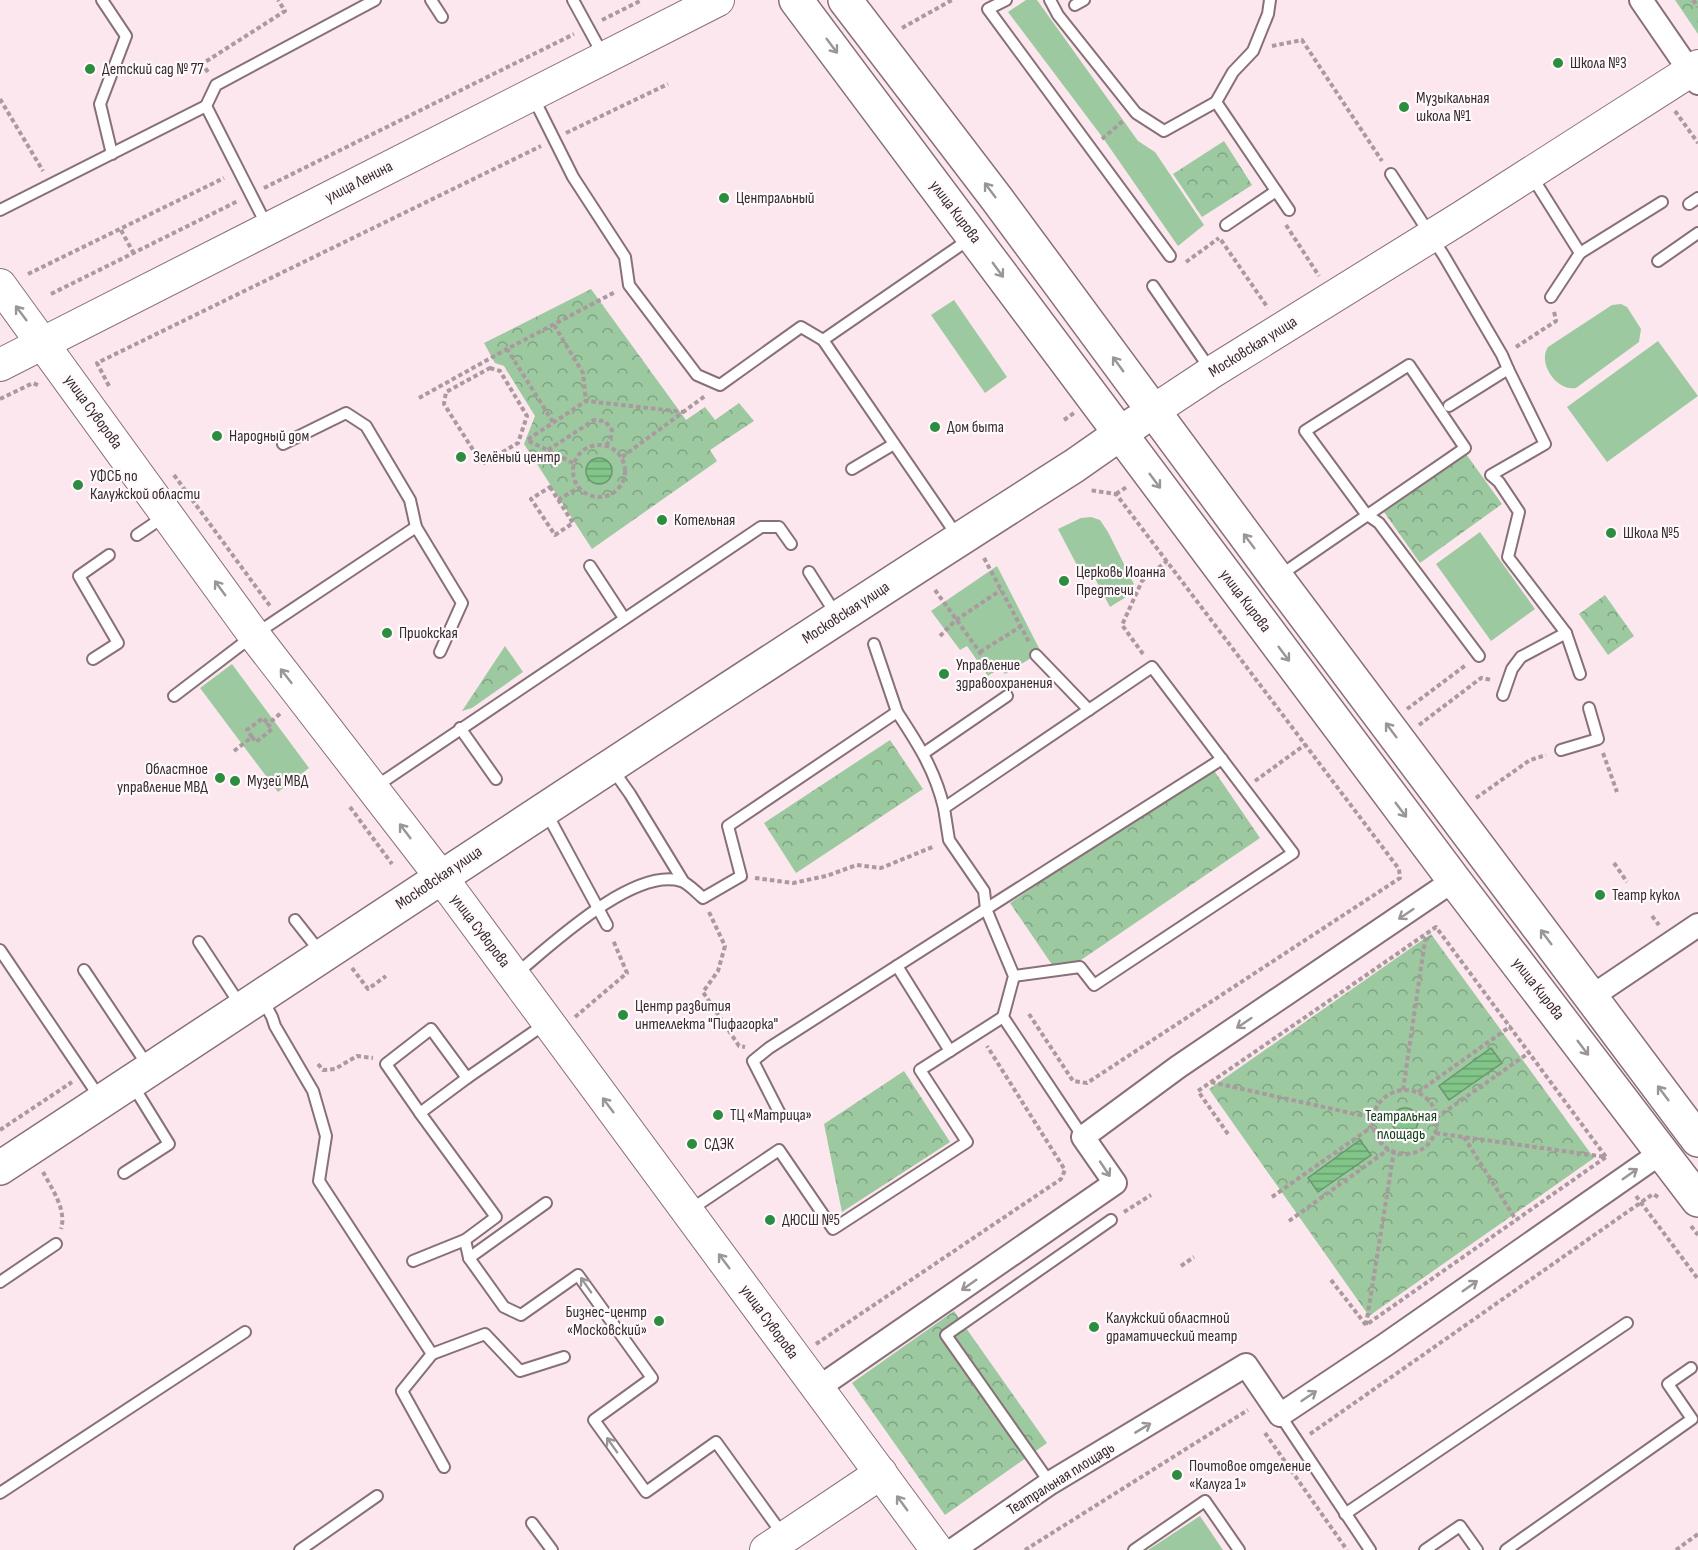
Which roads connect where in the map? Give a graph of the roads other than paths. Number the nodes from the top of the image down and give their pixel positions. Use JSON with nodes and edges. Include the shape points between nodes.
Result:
{"nodes":[{"id":1,"x":102,"y":0,"type":"edge"},
{"id":2,"x":375,"y":0,"type":"edge"},
{"id":3,"x":431,"y":0,"type":"edge"},
{"id":4,"x":573,"y":0,"type":"edge"},
{"id":5,"x":718,"y":0,"type":"edge"},
{"id":6,"x":796,"y":0,"type":"edge"},
{"id":7,"x":845,"y":0,"type":"edge"},
{"id":8,"x":1006,"y":0,"type":"edge"},
{"id":9,"x":1050,"y":0,"type":"edge"},
{"id":10,"x":1270,"y":0,"type":"edge"},
{"id":11,"x":1641,"y":0,"type":"edge"},
{"id":12,"x":442,"y":17,"type":"dead end"},
{"id":13,"x":604,"y":58,"type":"junction"},
{"id":14,"x":1695,"y":74,"type":"edge"},
{"id":15,"x":532,"y":94,"type":"junction"},
{"id":16,"x":1216,"y":102,"type":"junction"},
{"id":17,"x":206,"y":106,"type":"junction"},
{"id":18,"x":112,"y":154,"type":"junction"},
{"id":19,"x":1530,"y":173,"type":"junction"},
{"id":20,"x":1391,"y":174,"type":"road end"},
{"id":21,"x":1276,"y":192,"type":"junction"},
{"id":22,"x":1662,"y":202,"type":"dead end"},
{"id":23,"x":0,"y":210,"type":"edge"},
{"id":24,"x":1288,"y":210,"type":"road end"},
{"id":25,"x":1226,"y":225,"type":"road end"},
{"id":26,"x":268,"y":228,"type":"junction"},
{"id":27,"x":1698,"y":233,"type":"edge"},
{"id":28,"x":973,"y":237,"type":"junction"},
{"id":29,"x":1431,"y":237,"type":"junction"},
{"id":30,"x":1580,"y":253,"type":"junction"},
{"id":31,"x":1170,"y":256,"type":"dead end"},
{"id":32,"x":1659,"y":261,"type":"dead end"},
{"id":33,"x":14,"y":279,"type":"edge"},
{"id":34,"x":1153,"y":286,"type":"dead end"},
{"id":35,"x":1551,"y":297,"type":"road end"},
{"id":36,"x":823,"y":340,"type":"junction"},
{"id":37,"x":43,"y":342,"type":"junction"},
{"id":38,"x":0,"y":365,"type":"edge"},
{"id":39,"x":1508,"y":369,"type":"junction"},
{"id":40,"x":1212,"y":372,"type":"junction"},
{"id":41,"x":1449,"y":406,"type":"dead end"},
{"id":42,"x":1153,"y":411,"type":"junction"},
{"id":43,"x":1120,"y":434,"type":"junction"},
{"id":44,"x":283,"y":444,"type":"dead end"},
{"id":45,"x":894,"y":444,"type":"junction"},
{"id":46,"x":852,"y":469,"type":"dead end"},
{"id":47,"x":1366,"y":514,"type":"junction"},
{"id":48,"x":167,"y":515,"type":"junction"},
{"id":49,"x":416,"y":526,"type":"junction"},
{"id":50,"x":137,"y":535,"type":"dead end"},
{"id":51,"x":791,"y":544,"type":"dead end"},
{"id":52,"x":972,"y":549,"type":"junction"},
{"id":53,"x":109,"y":555,"type":"dead end"},
{"id":54,"x":591,"y":566,"type":"dead end"},
{"id":55,"x":809,"y":572,"type":"dead end"},
{"id":56,"x":1276,"y":577,"type":"junction"},
{"id":57,"x":624,"y":618,"type":"junction"},
{"id":58,"x":838,"y":618,"type":"junction"},
{"id":59,"x":1566,"y":633,"type":"junction"},
{"id":60,"x":254,"y":635,"type":"junction"},
{"id":61,"x":874,"y":644,"type":"dead end"},
{"id":62,"x":440,"y":652,"type":"dead end"},
{"id":63,"x":1036,"y":655,"type":"road end"},
{"id":64,"x":1479,"y":656,"type":"road end"},
{"id":65,"x":93,"y":659,"type":"dead end"},
{"id":66,"x":1580,"y":674,"type":"dead end"},
{"id":67,"x":1503,"y":695,"type":"road end"},
{"id":68,"x":174,"y":696,"type":"dead end"},
{"id":69,"x":1007,"y":696,"type":"dead end"},
{"id":70,"x":1589,"y":708,"type":"dead end"},
{"id":71,"x":1089,"y":710,"type":"junction"},
{"id":72,"x":897,"y":712,"type":"junction"},
{"id":73,"x":460,"y":728,"type":"junction"},
{"id":74,"x":1561,"y":750,"type":"road end"},
{"id":75,"x":924,"y":753,"type":"junction"},
{"id":76,"x":1222,"y":759,"type":"junction"},
{"id":77,"x":610,"y":766,"type":"junction"},
{"id":78,"x":496,"y":779,"type":"dead end"},
{"id":79,"x":372,"y":788,"type":"junction"},
{"id":80,"x":944,"y":808,"type":"junction"},
{"id":81,"x":545,"y":809,"type":"junction"},
{"id":82,"x":441,"y":877,"type":"junction"},
{"id":83,"x":1454,"y":880,"type":"junction"},
{"id":84,"x":682,"y":881,"type":"junction"},
{"id":85,"x":597,"y":908,"type":"junction"},
{"id":86,"x":986,"y":909,"type":"junction"},
{"id":87,"x":295,"y":920,"type":"dead end"},
{"id":88,"x":607,"y":925,"type":"road end"},
{"id":89,"x":1698,"y":925,"type":"edge"},
{"id":90,"x":199,"y":942,"type":"dead end"},
{"id":91,"x":0,"y":950,"type":"edge"},
{"id":92,"x":337,"y":962,"type":"junction"},
{"id":93,"x":897,"y":966,"type":"junction"},
{"id":94,"x":84,"y":970,"type":"dead end"},
{"id":95,"x":513,"y":976,"type":"junction"},
{"id":96,"x":1014,"y":976,"type":"junction"},
{"id":97,"x":1591,"y":997,"type":"junction"},
{"id":98,"x":252,"y":1003,"type":"junction"},
{"id":99,"x":1003,"y":1017,"type":"junction"},
{"id":100,"x":559,"y":1021,"type":"junction"},
{"id":101,"x":950,"y":1051,"type":"junction"},
{"id":102,"x":140,"y":1075,"type":"junction"},
{"id":103,"x":467,"y":1078,"type":"junction"},
{"id":104,"x":101,"y":1101,"type":"junction"},
{"id":105,"x":779,"y":1112,"type":"dead end"},
{"id":106,"x":420,"y":1113,"type":"junction"},
{"id":107,"x":1083,"y":1137,"type":"junction"},
{"id":108,"x":1698,"y":1140,"type":"edge"},
{"id":109,"x":1662,"y":1152,"type":"junction"},
{"id":110,"x":0,"y":1168,"type":"edge"},
{"id":111,"x":124,"y":1173,"type":"dead end"},
{"id":112,"x":546,"y":1203,"type":"dead end"},
{"id":113,"x":1684,"y":1207,"type":"edge"},
{"id":114,"x":687,"y":1212,"type":"junction"},
{"id":115,"x":1111,"y":1220,"type":"road end"},
{"id":116,"x":465,"y":1240,"type":"junction"},
{"id":117,"x":56,"y":1244,"type":"road end"},
{"id":118,"x":469,"y":1258,"type":"junction"},
{"id":119,"x":413,"y":1261,"type":"dead end"},
{"id":120,"x":0,"y":1282,"type":"edge"},
{"id":121,"x":1627,"y":1323,"type":"dead end"},
{"id":122,"x":245,"y":1332,"type":"dead end"},
{"id":123,"x":432,"y":1354,"type":"junction"},
{"id":124,"x":564,"y":1357,"type":"dead end"},
{"id":125,"x":1691,"y":1368,"type":"dead end"},
{"id":126,"x":818,"y":1388,"type":"junction"},
{"id":127,"x":1271,"y":1422,"type":"junction"},
{"id":128,"x":444,"y":1467,"type":"dead end"},
{"id":129,"x":880,"y":1473,"type":"junction"},
{"id":130,"x":1050,"y":1483,"type":"junction"},
{"id":131,"x":0,"y":1493,"type":"edge"},
{"id":132,"x":377,"y":1496,"type":"dead end"},
{"id":133,"x":1346,"y":1514,"type":"junction"},
{"id":134,"x":532,"y":1522,"type":"dead end"},
{"id":135,"x":775,"y":1544,"type":"edge"},
{"id":136,"x":300,"y":1550,"type":"edge"},
{"id":137,"x":552,"y":1550,"type":"edge"},
{"id":138,"x":937,"y":1550,"type":"edge"},
{"id":139,"x":952,"y":1550,"type":"edge"},
{"id":140,"x":1134,"y":1550,"type":"edge"},
{"id":141,"x":1239,"y":1550,"type":"edge"},
{"id":142,"x":1369,"y":1550,"type":"edge"},
{"id":143,"x":1425,"y":1550,"type":"edge"},
{"id":144,"x":1477,"y":1550,"type":"edge"},
{"id":145,"x":1506,"y":1550,"type":"edge"}],
"edges":[{"from":1,"to":18,"type":"lane","via":[[126,36],[100,104]]},
{"from":2,"to":17,"type":"lane","via":[[216,86]]},
{"from":3,"to":12,"type":"lane"},
{"from":4,"to":13,"type":"lane"},
{"from":5,"to":13,"type":"street","name":"улица Ленина"},
{"from":6,"to":28,"type":"main road","name":"улица Кирова","one_way":true},
{"from":42,"to":7,"type":"main road","one_way":true},
{"from":8,"to":31,"type":"lane","via":[[988,9]]},
{"from":9,"to":16,"type":"lane","via":[[1136,113],[1164,131]]},
{"from":10,"to":16,"type":"lane","via":[[1253,51],[1233,72]]},
{"from":11,"to":14,"type":"street"},
{"from":13,"to":15,"type":"street","name":"улица Ленина"},
{"from":14,"to":19,"type":"street","name":"Московская улица"},
{"from":15,"to":26,"type":"street","name":"улица Ленина"},
{"from":15,"to":36,"type":"lane","via":[[573,177],[625,257],[629,285],[697,375],[720,385],[801,327]]},
{"from":16,"to":21,"type":"lane"},
{"from":17,"to":18,"type":"lane"},
{"from":17,"to":26,"type":"lane"},
{"from":18,"to":23,"type":"lane"},
{"from":19,"to":29,"type":"street","name":"Московская улица"},
{"from":19,"to":30,"type":"lane"},
{"from":20,"to":29,"type":"lane"},
{"from":21,"to":24,"type":"lane"},
{"from":21,"to":25,"type":"lane"},
{"from":22,"to":30,"type":"lane"},
{"from":26,"to":37,"type":"street","name":"улица Ленина"},
{"from":27,"to":32,"type":"lane"},
{"from":28,"to":36,"type":"lane"},
{"from":28,"to":43,"type":"main road","name":"улица Кирова","one_way":true},
{"from":29,"to":39,"type":"lane"},
{"from":29,"to":40,"type":"street","name":"Московская улица"},
{"from":30,"to":35,"type":"lane"},
{"from":37,"to":33,"type":"street","name":"улица Суворова","one_way":true},
{"from":34,"to":40,"type":"lane"},
{"from":36,"to":45,"type":"lane"},
{"from":37,"to":38,"type":"street","name":"улица Ленина"},
{"from":37,"to":48,"type":"street","name":"улица Суворова"},
{"from":39,"to":41,"type":"lane"},
{"from":39,"to":59,"type":"lane","via":[[1545,444],[1491,475],[1519,512],[1508,556]]},
{"from":40,"to":42,"type":"street","name":"Московская улица"},
{"from":42,"to":43,"type":"main road","name":"Московская улица"},
{"from":56,"to":42,"type":"main road","one_way":true},
{"from":43,"to":52,"type":"main road","name":"Московская улица"},
{"from":43,"to":83,"type":"main road","name":"улица Кирова","one_way":true},
{"from":44,"to":49,"type":"lane","via":[[346,413],[366,426],[410,500]]},
{"from":45,"to":46,"type":"lane"},
{"from":45,"to":52,"type":"lane"},
{"from":47,"to":47,"type":"lane","via":[[1465,448],[1409,365],[1305,431]]},
{"from":47,"to":56,"type":"lane"},
{"from":47,"to":64,"type":"lane","via":[[1379,523]]},
{"from":48,"to":50,"type":"lane"},
{"from":60,"to":48,"type":"street","name":"улица Суворова","one_way":true},
{"from":49,"to":60,"type":"lane"},
{"from":49,"to":62,"type":"lane","via":[[462,603]]},
{"from":51,"to":57,"type":"lane","via":[[779,527],[761,527]]},
{"from":52,"to":58,"type":"main road","name":"Московская улица"},
{"from":53,"to":65,"type":"lane","via":[[79,576],[118,643]]},
{"from":54,"to":57,"type":"lane"},
{"from":55,"to":58,"type":"lane"},
{"from":97,"to":56,"type":"main road","one_way":true},
{"from":57,"to":73,"type":"lane"},
{"from":58,"to":77,"type":"main road","name":"Московская улица"},
{"from":59,"to":66,"type":"lane"},
{"from":59,"to":67,"type":"lane","via":[[1521,657]]},
{"from":60,"to":68,"type":"lane"},
{"from":79,"to":60,"type":"street","name":"улица Суворова","one_way":true},
{"from":61,"to":72,"type":"lane"},
{"from":63,"to":71,"type":"lane"},
{"from":69,"to":75,"type":"lane"},
{"from":70,"to":74,"type":"lane","via":[[1598,739]]},
{"from":71,"to":76,"type":"lane","via":[[1152,667]]},
{"from":71,"to":80,"type":"lane"},
{"from":72,"to":75,"type":"lane"},
{"from":72,"to":84,"type":"lane","via":[[728,826],[741,876],[703,898]]},
{"from":73,"to":78,"type":"lane"},
{"from":73,"to":79,"type":"lane"},
{"from":75,"to":80,"type":"lane"},
{"from":76,"to":86,"type":"lane"},
{"from":76,"to":96,"type":"lane","via":[[1293,853],[1094,985],[1080,968]]},
{"from":77,"to":81,"type":"main road","name":"Московская улица"},
{"from":77,"to":84,"type":"lane"},
{"from":82,"to":79,"type":"street","name":"улица Суворова","one_way":true},
{"from":80,"to":86,"type":"lane","via":[[949,840],[984,891]]},
{"from":81,"to":82,"type":"main road","name":"Московская улица"},
{"from":81,"to":85,"type":"lane"},
{"from":82,"to":92,"type":"main road","name":"Московская улица"},
{"from":82,"to":95,"type":"street","name":"улица Суворова"},
{"from":83,"to":107,"type":"street","one_way":true,"via":[[1178,1067]]},
{"from":83,"to":109,"type":"main road","name":"улица Кирова","one_way":true},
{"from":84,"to":85,"type":"lane","via":[[660,879]]},
{"from":85,"to":88,"type":"lane"},
{"from":85,"to":95,"type":"lane"},
{"from":86,"to":93,"type":"lane"},
{"from":86,"to":96,"type":"lane"},
{"from":87,"to":92,"type":"lane"},
{"from":89,"to":97,"type":"street"},
{"from":90,"to":98,"type":"lane"},
{"from":91,"to":104,"type":"lane"},
{"from":92,"to":98,"type":"main road","name":"Московская улица"},
{"from":93,"to":101,"type":"lane"},
{"from":93,"to":105,"type":"lane","via":[[753,1061]]},
{"from":94,"to":102,"type":"lane"},
{"from":95,"to":100,"type":"street","name":"улица Суворова"},
{"from":96,"to":99,"type":"lane"},
{"from":108,"to":97,"type":"main road","one_way":true},
{"from":98,"to":102,"type":"main road","name":"Московская улица"},
{"from":98,"to":123,"type":"lane","via":[[272,1017],[313,1091],[326,1136],[319,1181]]},
{"from":99,"to":101,"type":"lane"},
{"from":99,"to":107,"type":"lane"},
{"from":100,"to":103,"type":"lane"},
{"from":114,"to":100,"type":"street","name":"улица Суворова","one_way":true},
{"from":101,"to":114,"type":"lane","via":[[920,1070],[967,1142],[833,1229],[779,1150]]},
{"from":102,"to":104,"type":"main road","name":"Московская улица"},
{"from":102,"to":111,"type":"lane","via":[[169,1143]]},
{"from":103,"to":106,"type":"lane"},
{"from":103,"to":106,"type":"lane","via":[[431,1029],[386,1064]]},
{"from":104,"to":110,"type":"main road","name":"Московская улица"},
{"from":106,"to":116,"type":"lane","via":[[496,1218]]},
{"from":107,"to":126,"type":"street","one_way":true,"via":[[1115,1183]]},
{"from":109,"to":113,"type":"main road","name":"улица Кирова"},
{"from":127,"to":109,"type":"street","one_way":true,"via":[[1385,1345],[1618,1172]]},
{"from":112,"to":118,"type":"lane"},
{"from":126,"to":114,"type":"street","name":"улица Суворова","one_way":true},
{"from":115,"to":130,"type":"lane","via":[[946,1335]]},
{"from":116,"to":118,"type":"lane"},
{"from":116,"to":119,"type":"lane"},
{"from":117,"to":120,"type":"lane"},
{"from":135,"to":118,"type":"lane","one_way":true,"via":[[716,1442],[646,1492],[594,1420],[652,1378],[578,1275],[521,1315],[504,1307]]},
{"from":121,"to":133,"type":"lane"},
{"from":122,"to":131,"type":"lane"},
{"from":123,"to":124,"type":"lane","via":[[485,1334],[520,1371]]},
{"from":123,"to":128,"type":"lane","via":[[402,1391]]},
{"from":125,"to":145,"type":"lane","via":[[1668,1384],[1692,1419]]},
{"from":126,"to":129,"type":"street","name":"улица Суворова"},
{"from":130,"to":127,"type":"street","name":"Театральная площадь","one_way":true,"via":[[1246,1365]]},
{"from":127,"to":133,"type":"lane"},
{"from":129,"to":135,"type":"street"},
{"from":138,"to":129,"type":"street","name":"улица Суворова","one_way":true},
{"from":130,"to":139,"type":"street","name":"Театральная площадь"},
{"from":132,"to":136,"type":"lane"},
{"from":133,"to":142,"type":"lane"},
{"from":134,"to":137,"type":"lane"},
{"from":140,"to":141,"type":"lane","via":[[1205,1501]]},
{"from":143,"to":144,"type":"lane","via":[[1460,1526]]}]}
